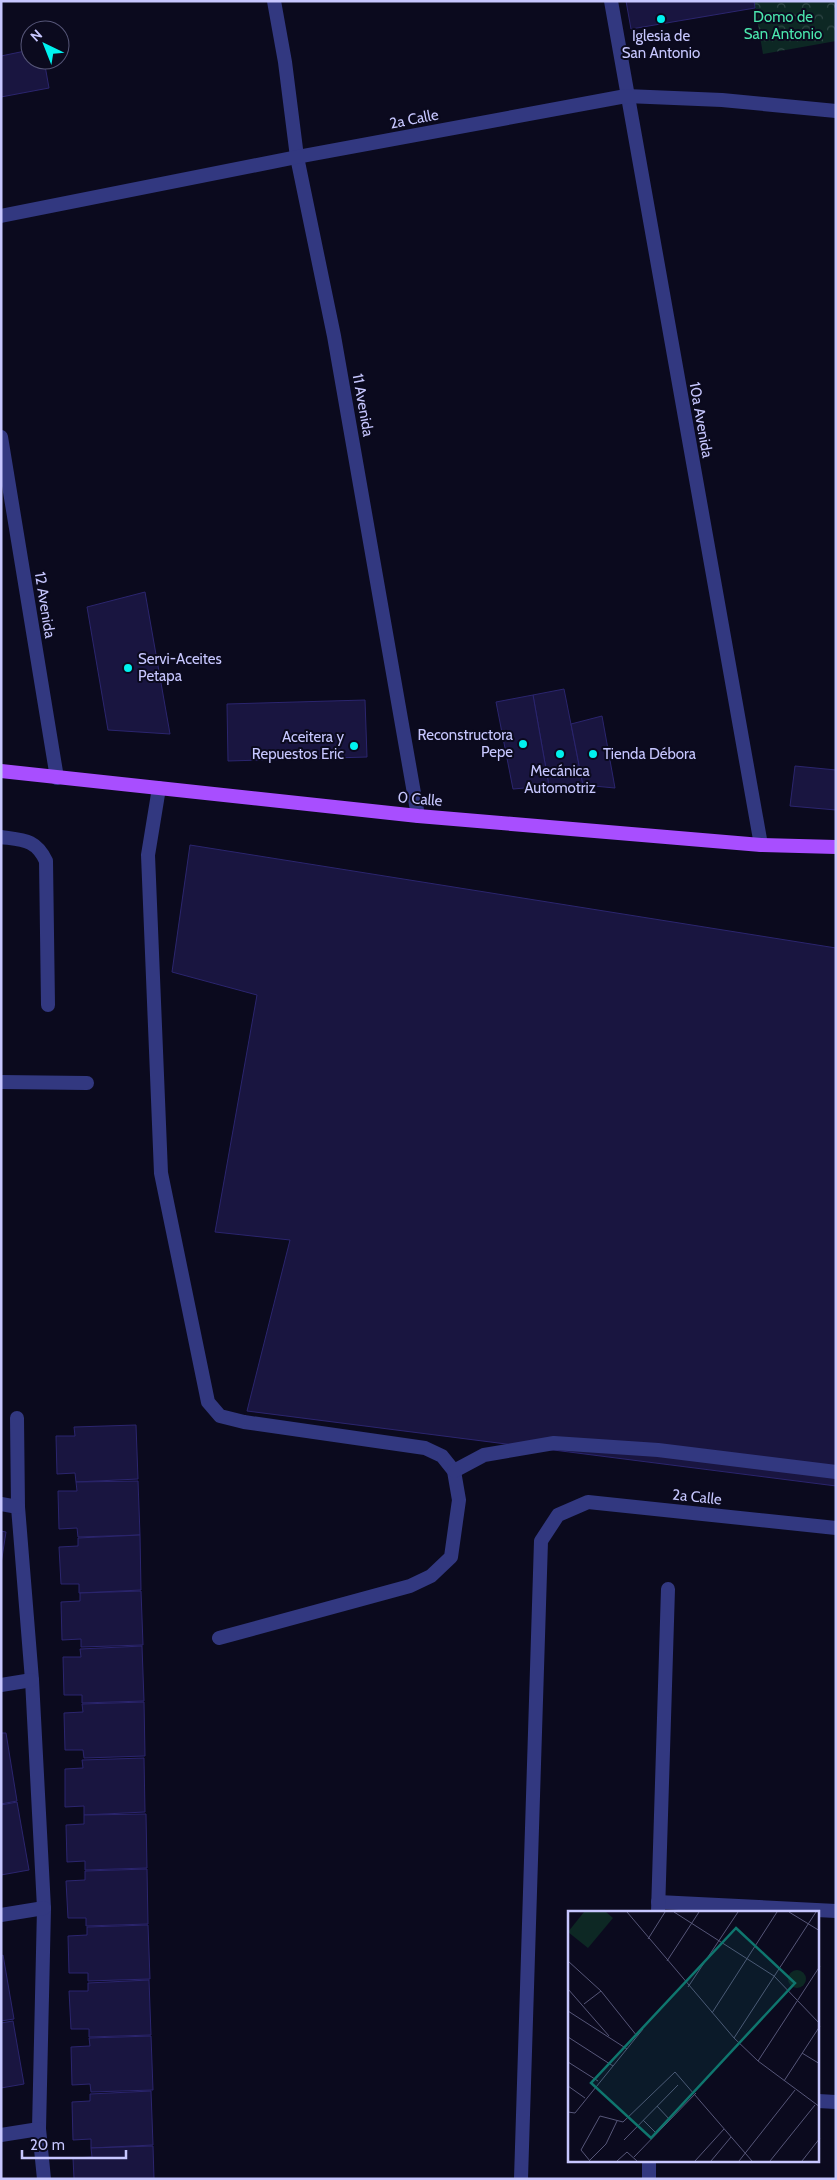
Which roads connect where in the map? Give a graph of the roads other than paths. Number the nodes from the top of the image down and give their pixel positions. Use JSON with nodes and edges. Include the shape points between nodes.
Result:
{"nodes":[{"id":1,"x":274,"y":1,"type":"edge"},
{"id":2,"x":611,"y":1,"type":"edge"},
{"id":3,"x":626,"y":96,"type":"junction"},
{"id":4,"x":836,"y":111,"type":"edge"},
{"id":5,"x":298,"y":157,"type":"junction"},
{"id":6,"x":1,"y":216,"type":"edge"},
{"id":7,"x":1,"y":437,"type":"edge"},
{"id":8,"x":1,"y":771,"type":"edge"},
{"id":9,"x":57,"y":778,"type":"junction"},
{"id":10,"x":159,"y":788,"type":"junction"},
{"id":11,"x":418,"y":816,"type":"junction"},
{"id":12,"x":1,"y":837,"type":"edge"},
{"id":13,"x":760,"y":845,"type":"junction"},
{"id":14,"x":836,"y":847,"type":"edge"},
{"id":15,"x":48,"y":1005,"type":"dead end"},
{"id":16,"x":1,"y":1082,"type":"edge"},
{"id":17,"x":87,"y":1083,"type":"dead end"},
{"id":18,"x":18,"y":1418,"type":"dead end"},
{"id":19,"x":454,"y":1471,"type":"junction"},
{"id":20,"x":836,"y":1472,"type":"edge"},
{"id":21,"x":1,"y":1504,"type":"edge"},
{"id":22,"x":18,"y":1507,"type":"junction"},
{"id":23,"x":836,"y":1528,"type":"edge"},
{"id":24,"x":668,"y":1589,"type":"dead end"},
{"id":25,"x":219,"y":1638,"type":"dead end"},
{"id":26,"x":32,"y":1680,"type":"junction"},
{"id":27,"x":1,"y":1685,"type":"edge"},
{"id":28,"x":658,"y":1907,"type":"edge"},
{"id":29,"x":44,"y":1908,"type":"junction"},
{"id":30,"x":836,"y":1911,"type":"edge"},
{"id":31,"x":1,"y":1916,"type":"edge"},
{"id":32,"x":820,"y":2101,"type":"edge"},
{"id":33,"x":836,"y":2102,"type":"edge"},
{"id":34,"x":40,"y":2129,"type":"junction"},
{"id":35,"x":1,"y":2135,"type":"edge"},
{"id":36,"x":649,"y":2162,"type":"edge"},
{"id":37,"x":44,"y":2179,"type":"edge"},
{"id":38,"x":521,"y":2179,"type":"edge"},
{"id":39,"x":648,"y":2179,"type":"edge"}],
"edges":[{"from":1,"to":5,"type":"street","name":"11 Avenida"},
{"from":2,"to":3,"type":"street","name":"10a Avenida"},
{"from":3,"to":4,"type":"street","name":"2a Calle","via":[[722,100]]},
{"from":3,"to":5,"type":"street","name":"2a Calle"},
{"from":3,"to":13,"type":"street","name":"10a Avenida"},
{"from":5,"to":6,"type":"street","name":"2a Calle"},
{"from":5,"to":11,"type":"street","name":"11 Avenida","via":[[334,336]]},
{"from":7,"to":9,"type":"street","name":"12 Avenida"},
{"from":8,"to":9,"type":"main road","name":"0 Calle"},
{"from":9,"to":10,"type":"main road","name":"0 Calle"},
{"from":10,"to":11,"type":"main road","name":"0 Calle"},
{"from":10,"to":19,"type":"street","via":[[148,855],[161,1173],[208,1402],[220,1416],[244,1422],[425,1448],[442,1456]]},
{"from":11,"to":13,"type":"main road","name":"0 Calle"},
{"from":12,"to":15,"type":"street","via":[[29,841],[41,850],[46,861]]},
{"from":13,"to":14,"type":"main road","name":"0 Calle"},
{"from":16,"to":17,"type":"street"},
{"from":18,"to":22,"type":"street"},
{"from":19,"to":20,"type":"street","via":[[484,1455],[554,1443],[658,1450]]},
{"from":19,"to":25,"type":"street","via":[[459,1500],[451,1557],[431,1576],[410,1586]]},
{"from":21,"to":22,"type":"street"},
{"from":22,"to":26,"type":"street"},
{"from":23,"to":38,"type":"street","name":"2a Calle","via":[[588,1502],[558,1515],[541,1541]]},
{"from":24,"to":28,"type":"street"},
{"from":26,"to":27,"type":"street"},
{"from":26,"to":29,"type":"street"},
{"from":28,"to":30,"type":"street"},
{"from":29,"to":31,"type":"street"},
{"from":29,"to":34,"type":"street"},
{"from":32,"to":33,"type":"street"},
{"from":34,"to":35,"type":"street"},
{"from":34,"to":37,"type":"street"},
{"from":36,"to":39,"type":"street"}]}
